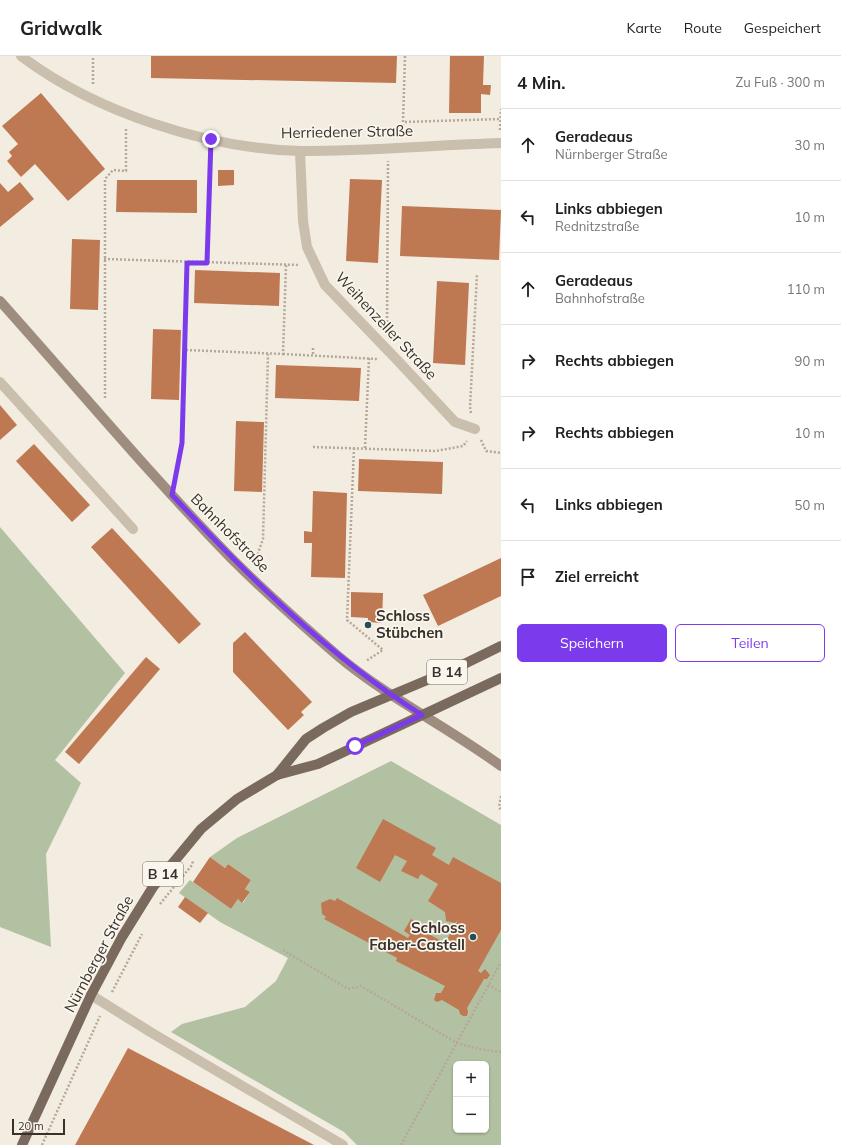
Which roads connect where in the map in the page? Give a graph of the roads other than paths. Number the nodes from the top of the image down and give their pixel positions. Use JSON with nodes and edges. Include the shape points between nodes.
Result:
{"nodes":[{"id":1,"x":21,"y":56,"type":"edge"},
{"id":2,"x":500,"y":143,"type":"edge"},
{"id":3,"x":300,"y":150,"type":"junction"},
{"id":4,"x":0,"y":301,"type":"edge"},
{"id":5,"x":0,"y":382,"type":"edge"},
{"id":6,"x":475,"y":429,"type":"road end"},
{"id":7,"x":133,"y":529,"type":"dead end"},
{"id":8,"x":501,"y":646,"type":"edge"},
{"id":9,"x":501,"y":678,"type":"edge"},
{"id":10,"x":392,"y":695,"type":"junction"},
{"id":11,"x":422,"y":715,"type":"junction"},
{"id":12,"x":501,"y":766,"type":"edge"},
{"id":13,"x":277,"y":775,"type":"junction"},
{"id":14,"x":91,"y":995,"type":"junction"},
{"id":15,"x":22,"y":1145,"type":"edge"},
{"id":16,"x":342,"y":1145,"type":"edge"}],
"edges":[{"from":1,"to":3,"type":"street","name":"Herriedener Straße","via":[[42,72],[93,100],[126,114],[211,139],[248,146]]},
{"from":2,"to":3,"type":"street","name":"Herriedener Straße"},
{"from":3,"to":6,"type":"street","name":"Weihenzeller Straße","via":[[303,221],[307,247],[325,285],[455,422]]},
{"from":4,"to":10,"type":"main road","name":"Bahnhofstraße","via":[[172,495],[250,576],[339,656]]},
{"from":5,"to":7,"type":"street"},
{"from":8,"to":10,"type":"main road","number":"B 14"},
{"from":9,"to":11,"type":"main road","number":"B 14"},
{"from":10,"to":11,"type":"main road","name":"Bahnhofstraße"},
{"from":10,"to":13,"type":"main road","name":"Nürnberger Straße","number":"B 14","via":[[351,712],[306,739]]},
{"from":11,"to":12,"type":"main road","name":"Bahnhofstraße"},
{"from":11,"to":13,"type":"main road","name":"Nürnberger Straße","number":"B 14","via":[[318,764]]},
{"from":13,"to":14,"type":"main road","name":"Nürnberger Straße","number":"B 14","via":[[229,805],[201,829],[174,860],[130,922]]},
{"from":14,"to":15,"type":"main road","name":"Nürnberger Straße","number":"B 14"},
{"from":14,"to":16,"type":"street"}]}
